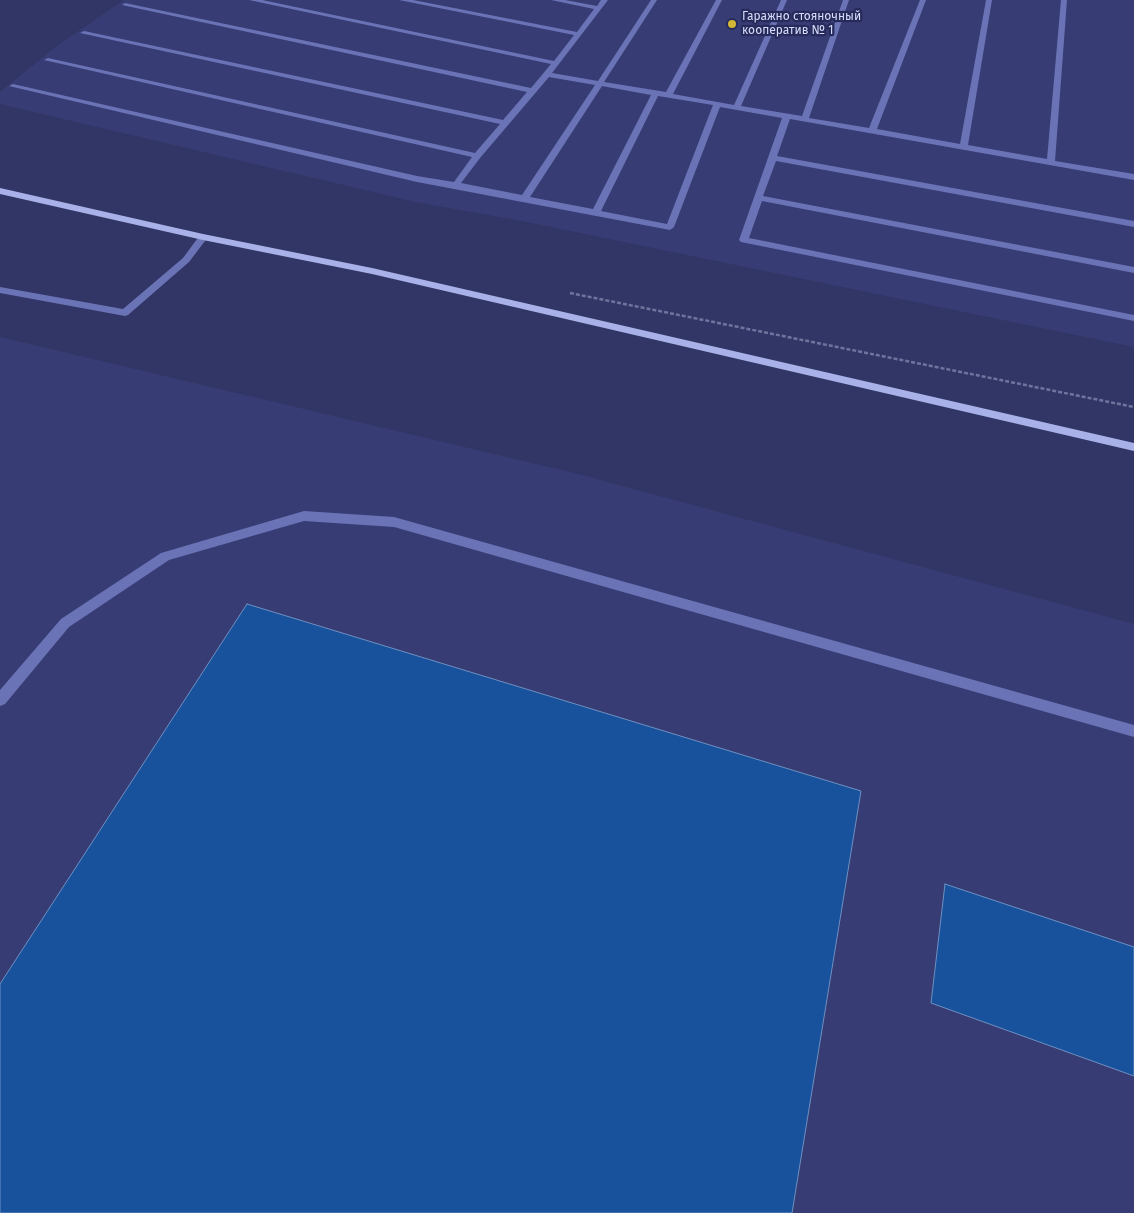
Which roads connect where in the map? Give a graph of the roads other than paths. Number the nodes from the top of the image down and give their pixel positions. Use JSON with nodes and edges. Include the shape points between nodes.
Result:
{"nodes":[{"id":1,"x":252,"y":0,"type":"edge"},
{"id":2,"x":402,"y":0,"type":"edge"},
{"id":3,"x":554,"y":0,"type":"edge"},
{"id":4,"x":605,"y":0,"type":"edge"},
{"id":5,"x":654,"y":0,"type":"edge"},
{"id":6,"x":719,"y":0,"type":"edge"},
{"id":7,"x":784,"y":0,"type":"edge"},
{"id":8,"x":846,"y":0,"type":"edge"},
{"id":9,"x":923,"y":0,"type":"edge"},
{"id":10,"x":989,"y":0,"type":"edge"},
{"id":11,"x":1064,"y":0,"type":"edge"},
{"id":12,"x":125,"y":5,"type":"dead end"},
{"id":13,"x":598,"y":8,"type":"junction"},
{"id":14,"x":84,"y":33,"type":"dead end"},
{"id":15,"x":578,"y":34,"type":"junction"},
{"id":16,"x":48,"y":60,"type":"dead end"},
{"id":17,"x":555,"y":63,"type":"junction"},
{"id":18,"x":547,"y":74,"type":"junction"},
{"id":19,"x":600,"y":83,"type":"junction"},
{"id":20,"x":13,"y":86,"type":"dead end"},
{"id":21,"x":532,"y":91,"type":"junction"},
{"id":22,"x":656,"y":93,"type":"junction"},
{"id":23,"x":668,"y":95,"type":"junction"},
{"id":24,"x":717,"y":104,"type":"junction"},
{"id":25,"x":737,"y":107,"type":"junction"},
{"id":26,"x":787,"y":116,"type":"junction"},
{"id":27,"x":805,"y":119,"type":"junction"},
{"id":28,"x":505,"y":123,"type":"junction"},
{"id":29,"x":872,"y":131,"type":"junction"},
{"id":30,"x":964,"y":147,"type":"junction"},
{"id":31,"x":477,"y":156,"type":"junction"},
{"id":32,"x":773,"y":158,"type":"junction"},
{"id":33,"x":1051,"y":162,"type":"junction"},
{"id":34,"x":1134,"y":177,"type":"edge"},
{"id":35,"x":456,"y":185,"type":"junction"},
{"id":36,"x":0,"y":191,"type":"edge"},
{"id":37,"x":525,"y":198,"type":"junction"},
{"id":38,"x":759,"y":198,"type":"junction"},
{"id":39,"x":596,"y":212,"type":"junction"},
{"id":40,"x":1134,"y":224,"type":"edge"},
{"id":41,"x":203,"y":237,"type":"junction"},
{"id":42,"x":1134,"y":270,"type":"edge"},
{"id":43,"x":0,"y":290,"type":"edge"},
{"id":44,"x":1134,"y":318,"type":"edge"},
{"id":45,"x":1134,"y":447,"type":"edge"},
{"id":46,"x":0,"y":700,"type":"edge"},
{"id":47,"x":1134,"y":731,"type":"edge"}],
"edges":[{"from":1,"to":17,"type":"lane"},
{"from":2,"to":15,"type":"lane"},
{"from":3,"to":13,"type":"lane"},
{"from":4,"to":13,"type":"lane"},
{"from":5,"to":19,"type":"lane"},
{"from":6,"to":23,"type":"lane"},
{"from":7,"to":25,"type":"lane"},
{"from":8,"to":27,"type":"lane"},
{"from":9,"to":29,"type":"lane"},
{"from":10,"to":30,"type":"lane"},
{"from":11,"to":33,"type":"lane"},
{"from":12,"to":21,"type":"lane"},
{"from":13,"to":15,"type":"lane"},
{"from":14,"to":28,"type":"lane"},
{"from":15,"to":17,"type":"lane"},
{"from":16,"to":31,"type":"lane"},
{"from":17,"to":18,"type":"lane"},
{"from":18,"to":19,"type":"lane"},
{"from":18,"to":21,"type":"lane"},
{"from":19,"to":22,"type":"lane"},
{"from":19,"to":37,"type":"lane"},
{"from":20,"to":35,"type":"lane"},
{"from":21,"to":28,"type":"lane"},
{"from":22,"to":23,"type":"lane"},
{"from":22,"to":39,"type":"lane"},
{"from":23,"to":24,"type":"lane"},
{"from":24,"to":25,"type":"lane"},
{"from":24,"to":39,"type":"lane","via":[[670,227]]},
{"from":25,"to":26,"type":"lane"},
{"from":26,"to":27,"type":"lane"},
{"from":26,"to":32,"type":"lane"},
{"from":27,"to":29,"type":"lane"},
{"from":28,"to":31,"type":"lane"},
{"from":29,"to":30,"type":"lane"},
{"from":30,"to":33,"type":"lane"},
{"from":31,"to":35,"type":"lane"},
{"from":32,"to":38,"type":"lane"},
{"from":32,"to":40,"type":"lane"},
{"from":33,"to":34,"type":"lane"},
{"from":35,"to":37,"type":"lane"},
{"from":36,"to":41,"type":"main road"},
{"from":37,"to":39,"type":"lane"},
{"from":38,"to":42,"type":"lane"},
{"from":38,"to":44,"type":"lane","via":[[744,240]]},
{"from":41,"to":43,"type":"lane","via":[[186,260],[125,313]]},
{"from":41,"to":45,"type":"main road","via":[[382,273]]},
{"from":46,"to":47,"type":"lane","via":[[65,623],[164,556],[304,516],[394,522]]}]}
